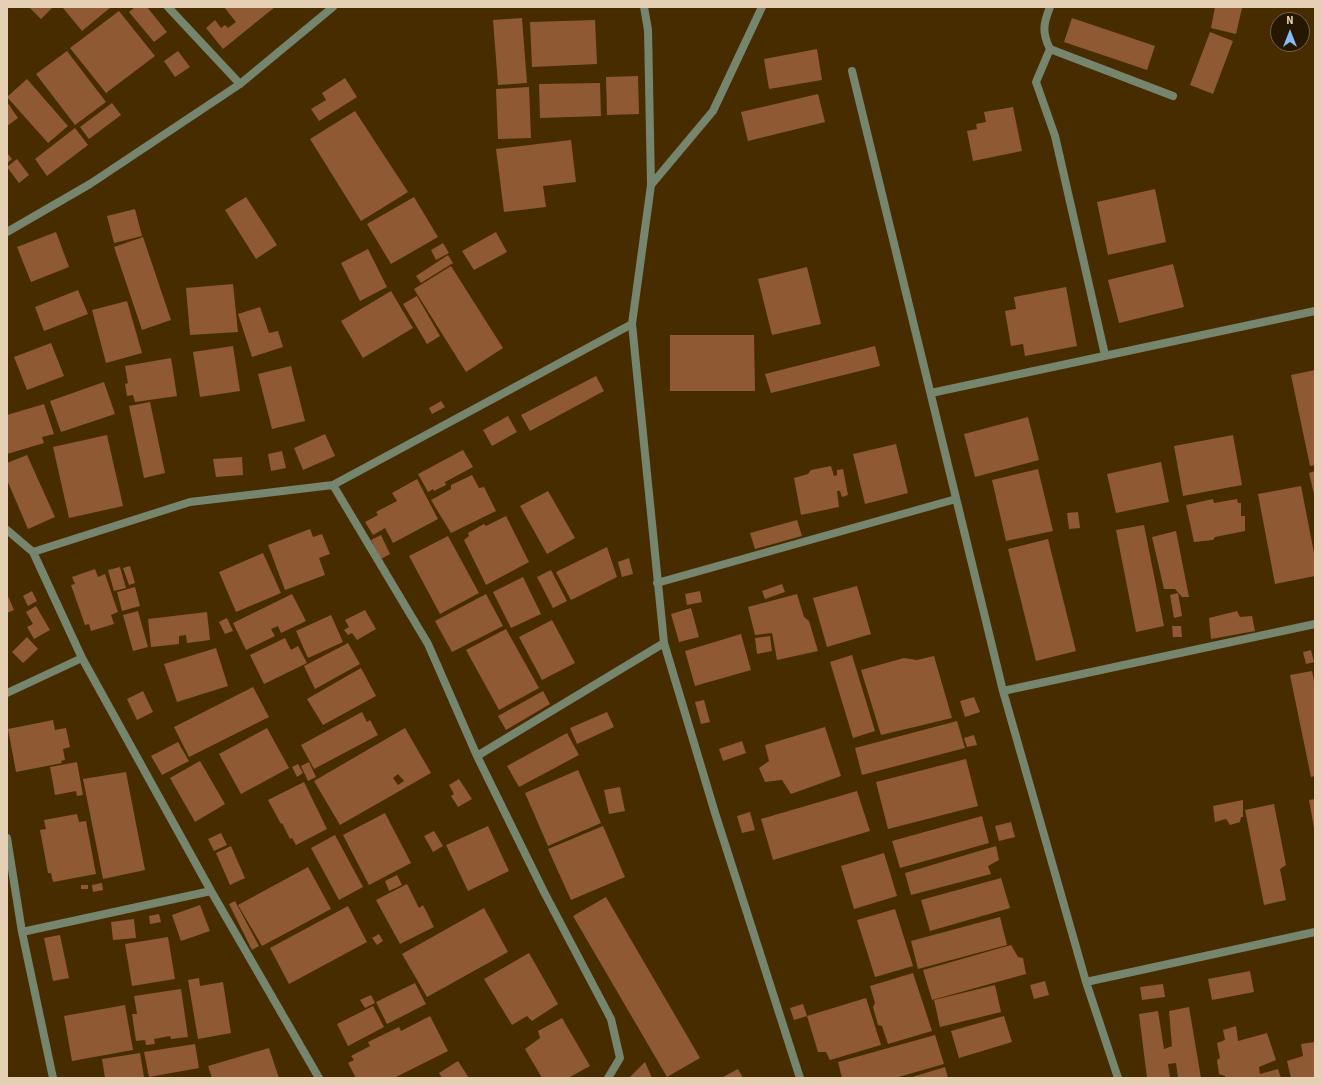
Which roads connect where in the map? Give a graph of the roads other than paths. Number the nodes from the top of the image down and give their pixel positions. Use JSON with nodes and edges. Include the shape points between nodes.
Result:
{"nodes":[{"id":1,"x":168,"y":7,"type":"edge"},
{"id":2,"x":333,"y":7,"type":"edge"},
{"id":3,"x":644,"y":7,"type":"edge"},
{"id":4,"x":762,"y":7,"type":"edge"},
{"id":5,"x":1050,"y":7,"type":"edge"},
{"id":6,"x":1050,"y":49,"type":"junction"},
{"id":7,"x":852,"y":71,"type":"dead end"},
{"id":8,"x":240,"y":84,"type":"junction"},
{"id":9,"x":1173,"y":96,"type":"dead end"},
{"id":10,"x":651,"y":185,"type":"junction"},
{"id":11,"x":7,"y":232,"type":"edge"},
{"id":12,"x":1315,"y":310,"type":"edge"},
{"id":13,"x":632,"y":324,"type":"junction"},
{"id":14,"x":1105,"y":355,"type":"junction"},
{"id":15,"x":931,"y":393,"type":"junction"},
{"id":16,"x":333,"y":485,"type":"junction"},
{"id":17,"x":956,"y":499,"type":"junction"},
{"id":18,"x":7,"y":530,"type":"edge"},
{"id":19,"x":33,"y":552,"type":"junction"},
{"id":20,"x":657,"y":583,"type":"junction"},
{"id":21,"x":1315,"y":624,"type":"edge"},
{"id":22,"x":664,"y":643,"type":"junction"},
{"id":23,"x":82,"y":658,"type":"junction"},
{"id":24,"x":1004,"y":691,"type":"junction"},
{"id":25,"x":7,"y":693,"type":"edge"},
{"id":26,"x":477,"y":756,"type":"junction"},
{"id":27,"x":7,"y":838,"type":"edge"},
{"id":28,"x":211,"y":890,"type":"junction"},
{"id":29,"x":22,"y":932,"type":"junction"},
{"id":30,"x":1315,"y":932,"type":"edge"},
{"id":31,"x":1086,"y":982,"type":"junction"},
{"id":32,"x":53,"y":1078,"type":"edge"},
{"id":33,"x":319,"y":1078,"type":"edge"},
{"id":34,"x":608,"y":1078,"type":"edge"},
{"id":35,"x":800,"y":1078,"type":"edge"},
{"id":36,"x":1118,"y":1078,"type":"edge"}],
"edges":[{"from":1,"to":8,"type":"street"},
{"from":2,"to":8,"type":"street"},
{"from":3,"to":10,"type":"street","via":[[648,30]]},
{"from":4,"to":10,"type":"street","via":[[713,111]]},
{"from":5,"to":6,"type":"street","via":[[1043,30]]},
{"from":6,"to":9,"type":"street"},
{"from":6,"to":14,"type":"street","via":[[1036,82],[1055,136]]},
{"from":7,"to":15,"type":"street"},
{"from":8,"to":11,"type":"street","via":[[90,184]]},
{"from":10,"to":13,"type":"street"},
{"from":12,"to":14,"type":"street"},
{"from":13,"to":16,"type":"street"},
{"from":13,"to":20,"type":"street"},
{"from":14,"to":15,"type":"street"},
{"from":15,"to":17,"type":"street"},
{"from":16,"to":19,"type":"street","via":[[190,502]]},
{"from":16,"to":26,"type":"street","via":[[428,644]]},
{"from":17,"to":20,"type":"street"},
{"from":17,"to":24,"type":"street"},
{"from":18,"to":19,"type":"street"},
{"from":19,"to":23,"type":"street"},
{"from":20,"to":22,"type":"street"},
{"from":21,"to":24,"type":"street"},
{"from":22,"to":26,"type":"street"},
{"from":22,"to":35,"type":"street","via":[[715,813]]},
{"from":23,"to":25,"type":"street"},
{"from":23,"to":28,"type":"street"},
{"from":24,"to":31,"type":"street"},
{"from":26,"to":34,"type":"street","via":[[611,1020],[620,1058]]},
{"from":27,"to":29,"type":"street"},
{"from":28,"to":29,"type":"street"},
{"from":28,"to":33,"type":"street"},
{"from":29,"to":32,"type":"street"},
{"from":30,"to":31,"type":"street"},
{"from":31,"to":36,"type":"street"}]}
